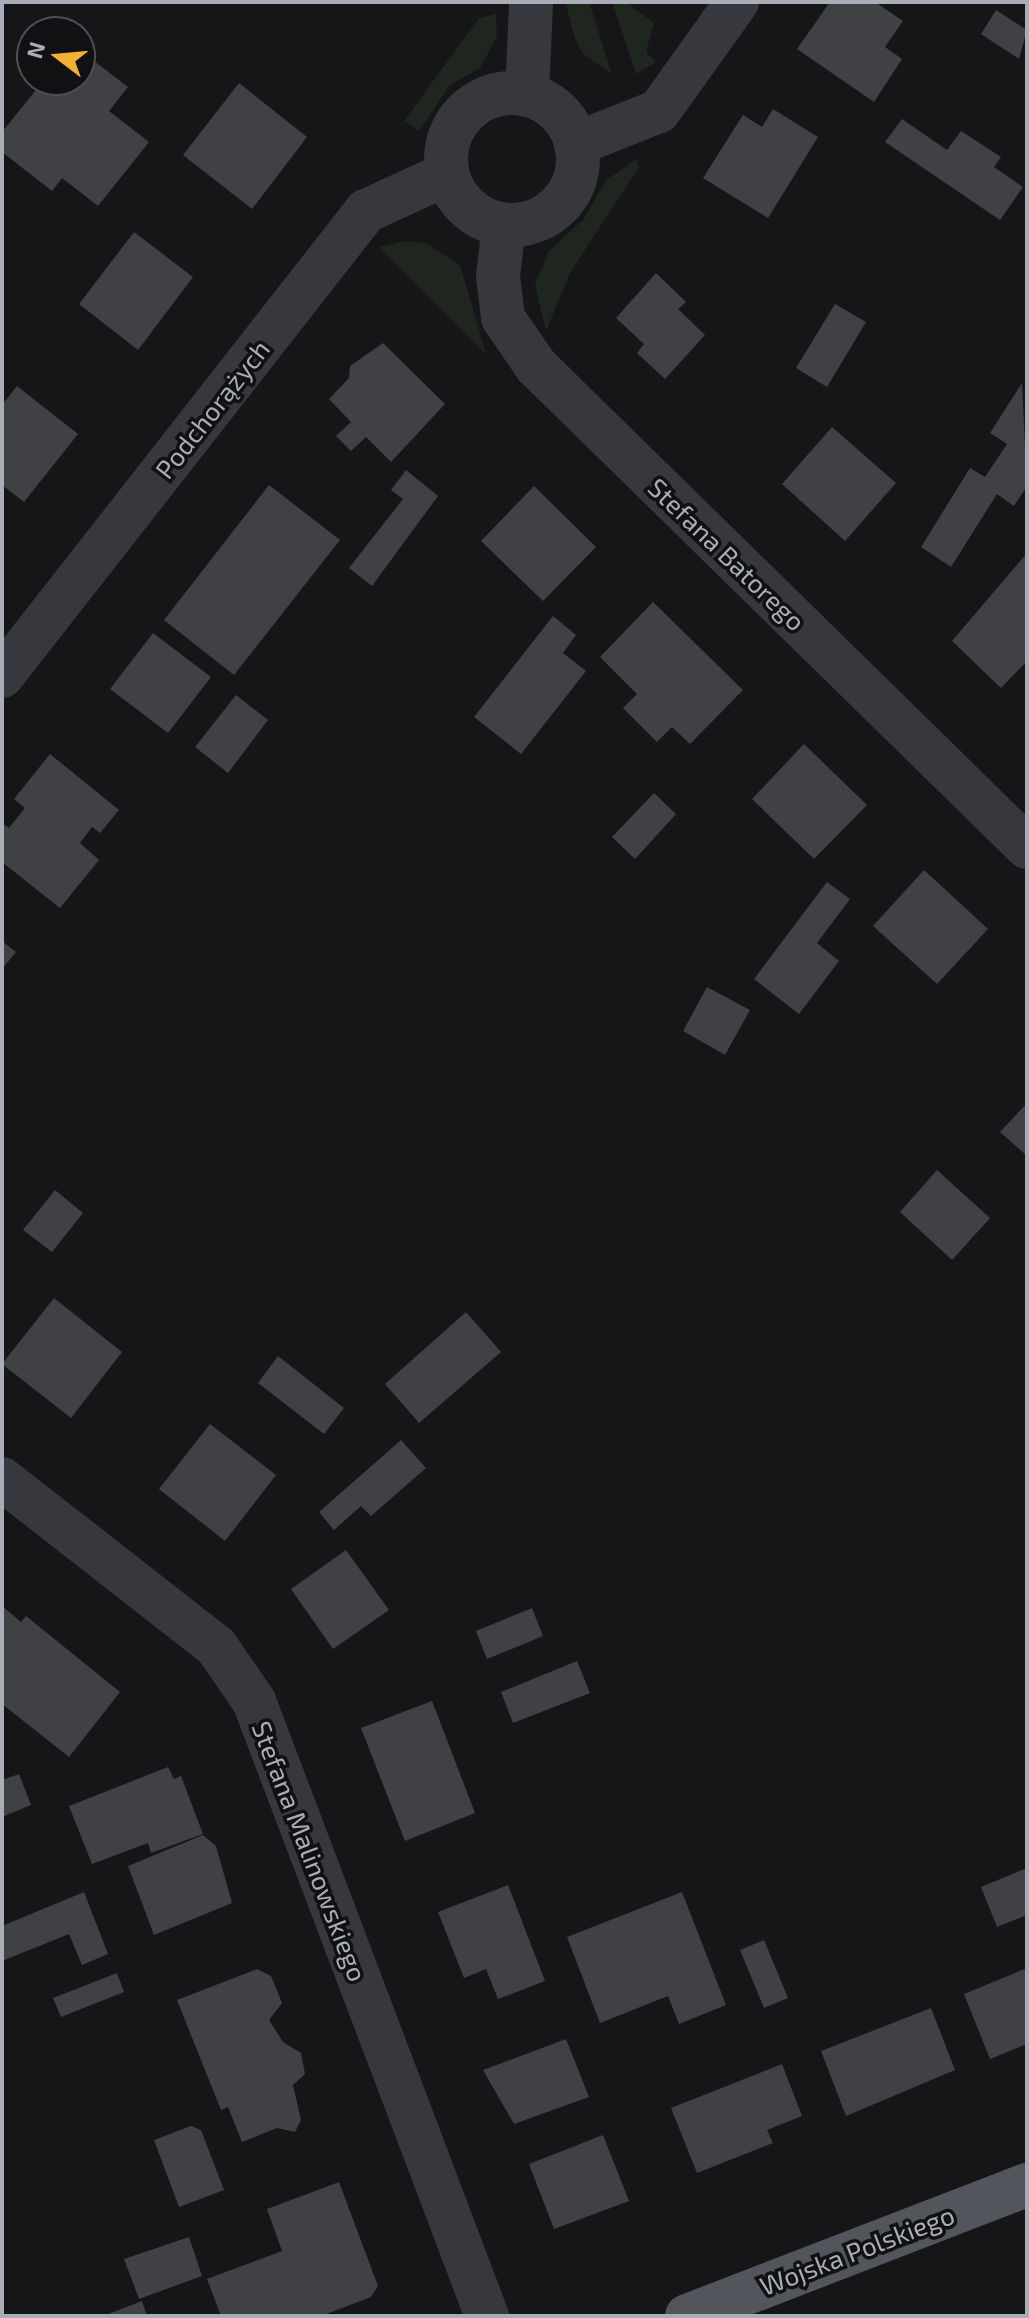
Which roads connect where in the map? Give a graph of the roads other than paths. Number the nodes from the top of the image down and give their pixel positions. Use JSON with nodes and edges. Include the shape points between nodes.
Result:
{"nodes":[{"id":1,"x":531,"y":2,"type":"edge"},
{"id":2,"x":737,"y":2,"type":"edge"},
{"id":3,"x":527,"y":95,"type":"junction"},
{"id":4,"x":576,"y":144,"type":"junction"},
{"id":5,"x":447,"y":174,"type":"junction"},
{"id":6,"x":504,"y":225,"type":"junction"},
{"id":7,"x":2,"y":676,"type":"edge"},
{"id":8,"x":1027,"y":847,"type":"edge"},
{"id":9,"x":2,"y":1479,"type":"edge"},
{"id":10,"x":1027,"y":2185,"type":"edge"},
{"id":11,"x":487,"y":2316,"type":"edge"},
{"id":12,"x":687,"y":2316,"type":"edge"}],
"edges":[{"from":1,"to":3,"type":"street"},
{"from":2,"to":4,"type":"street","via":[[659,111]]},
{"from":3,"to":4,"type":"street","via":[[559,112]]},
{"from":3,"to":5,"type":"street","via":[[498,94],[461,116],[449,135]]},
{"from":4,"to":6,"type":"street","via":[[577,173],[555,210],[537,221]]},
{"from":5,"to":6,"type":"street","via":[[457,199],[474,215]]},
{"from":5,"to":7,"type":"street","name":"Podchorążych","via":[[366,211]]},
{"from":6,"to":8,"type":"street","name":"Stefana Batorego","via":[[498,276],[503,318],[536,366]]},
{"from":9,"to":11,"type":"street","name":"Stefana Malinowskiego","via":[[216,1646],[254,1701]]},
{"from":10,"to":12,"type":"main road","name":"Wojska Polskiego"}]}
